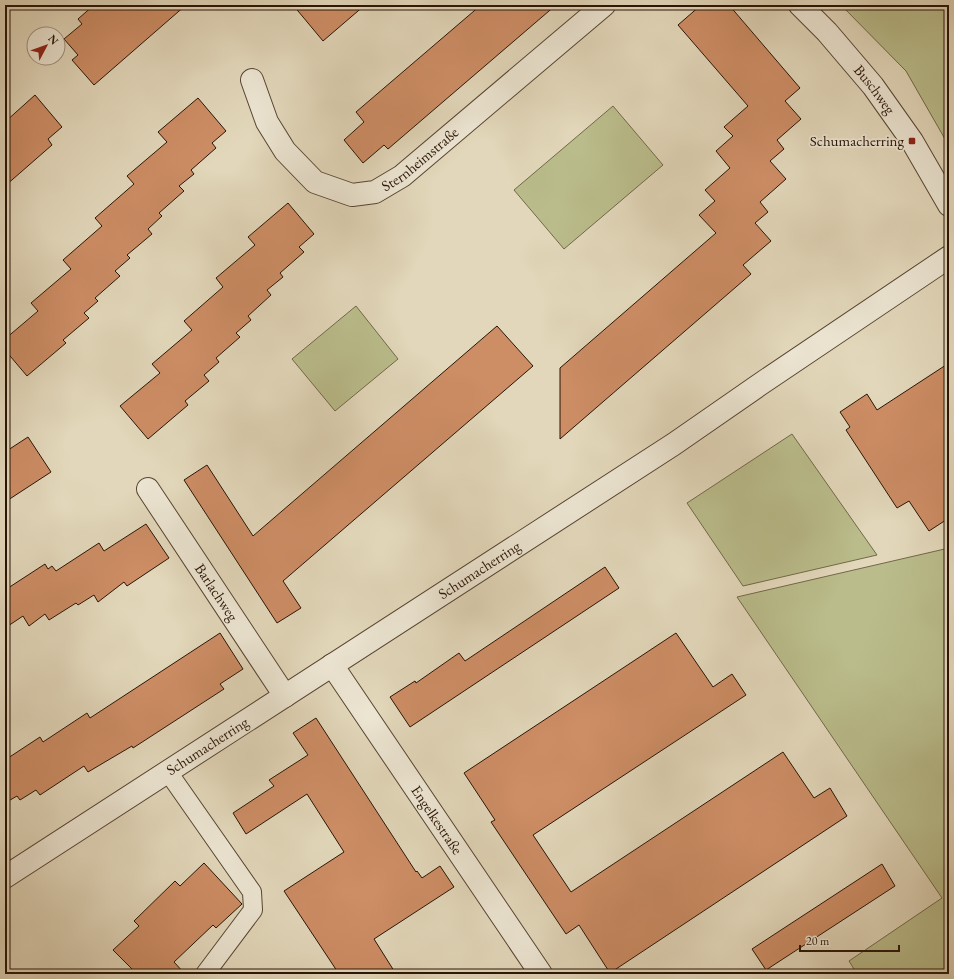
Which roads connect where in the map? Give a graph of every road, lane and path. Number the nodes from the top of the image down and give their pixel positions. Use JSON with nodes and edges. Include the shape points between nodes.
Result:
{"nodes":[{"id":1,"x":604,"y":5,"type":"edge"},
{"id":2,"x":800,"y":5,"type":"edge"},
{"id":3,"x":252,"y":80,"type":"dead end"},
{"id":4,"x":949,"y":205,"type":"edge"},
{"id":5,"x":949,"y":257,"type":"edge"},
{"id":6,"x":148,"y":489,"type":"dead end"},
{"id":7,"x":332,"y":665,"type":"junction"},
{"id":8,"x":285,"y":696,"type":"junction"},
{"id":9,"x":168,"y":772,"type":"junction"},
{"id":10,"x":5,"y":877,"type":"edge"},
{"id":11,"x":205,"y":974,"type":"edge"},
{"id":12,"x":541,"y":974,"type":"edge"}],
"edges":[{"from":1,"to":3,"type":"street","name":"Sternheimstraße","via":[[402,176],[375,192],[352,195],[315,182],[285,150],[268,122]]},
{"from":2,"to":4,"type":"street","name":"Buschweg","via":[[873,86],[912,141]]},
{"from":5,"to":7,"type":"street","name":"Schumacherring","via":[[674,444]]},
{"from":6,"to":8,"type":"street","name":"Barlachweg"},
{"from":7,"to":8,"type":"street","name":"Schumacherring"},
{"from":7,"to":12,"type":"street","name":"Engelkestraße"},
{"from":8,"to":9,"type":"street","name":"Schumacherring"},
{"from":9,"to":10,"type":"street","name":"Schumacherring"},
{"from":9,"to":11,"type":"lane","via":[[252,892],[253,910]]}]}
